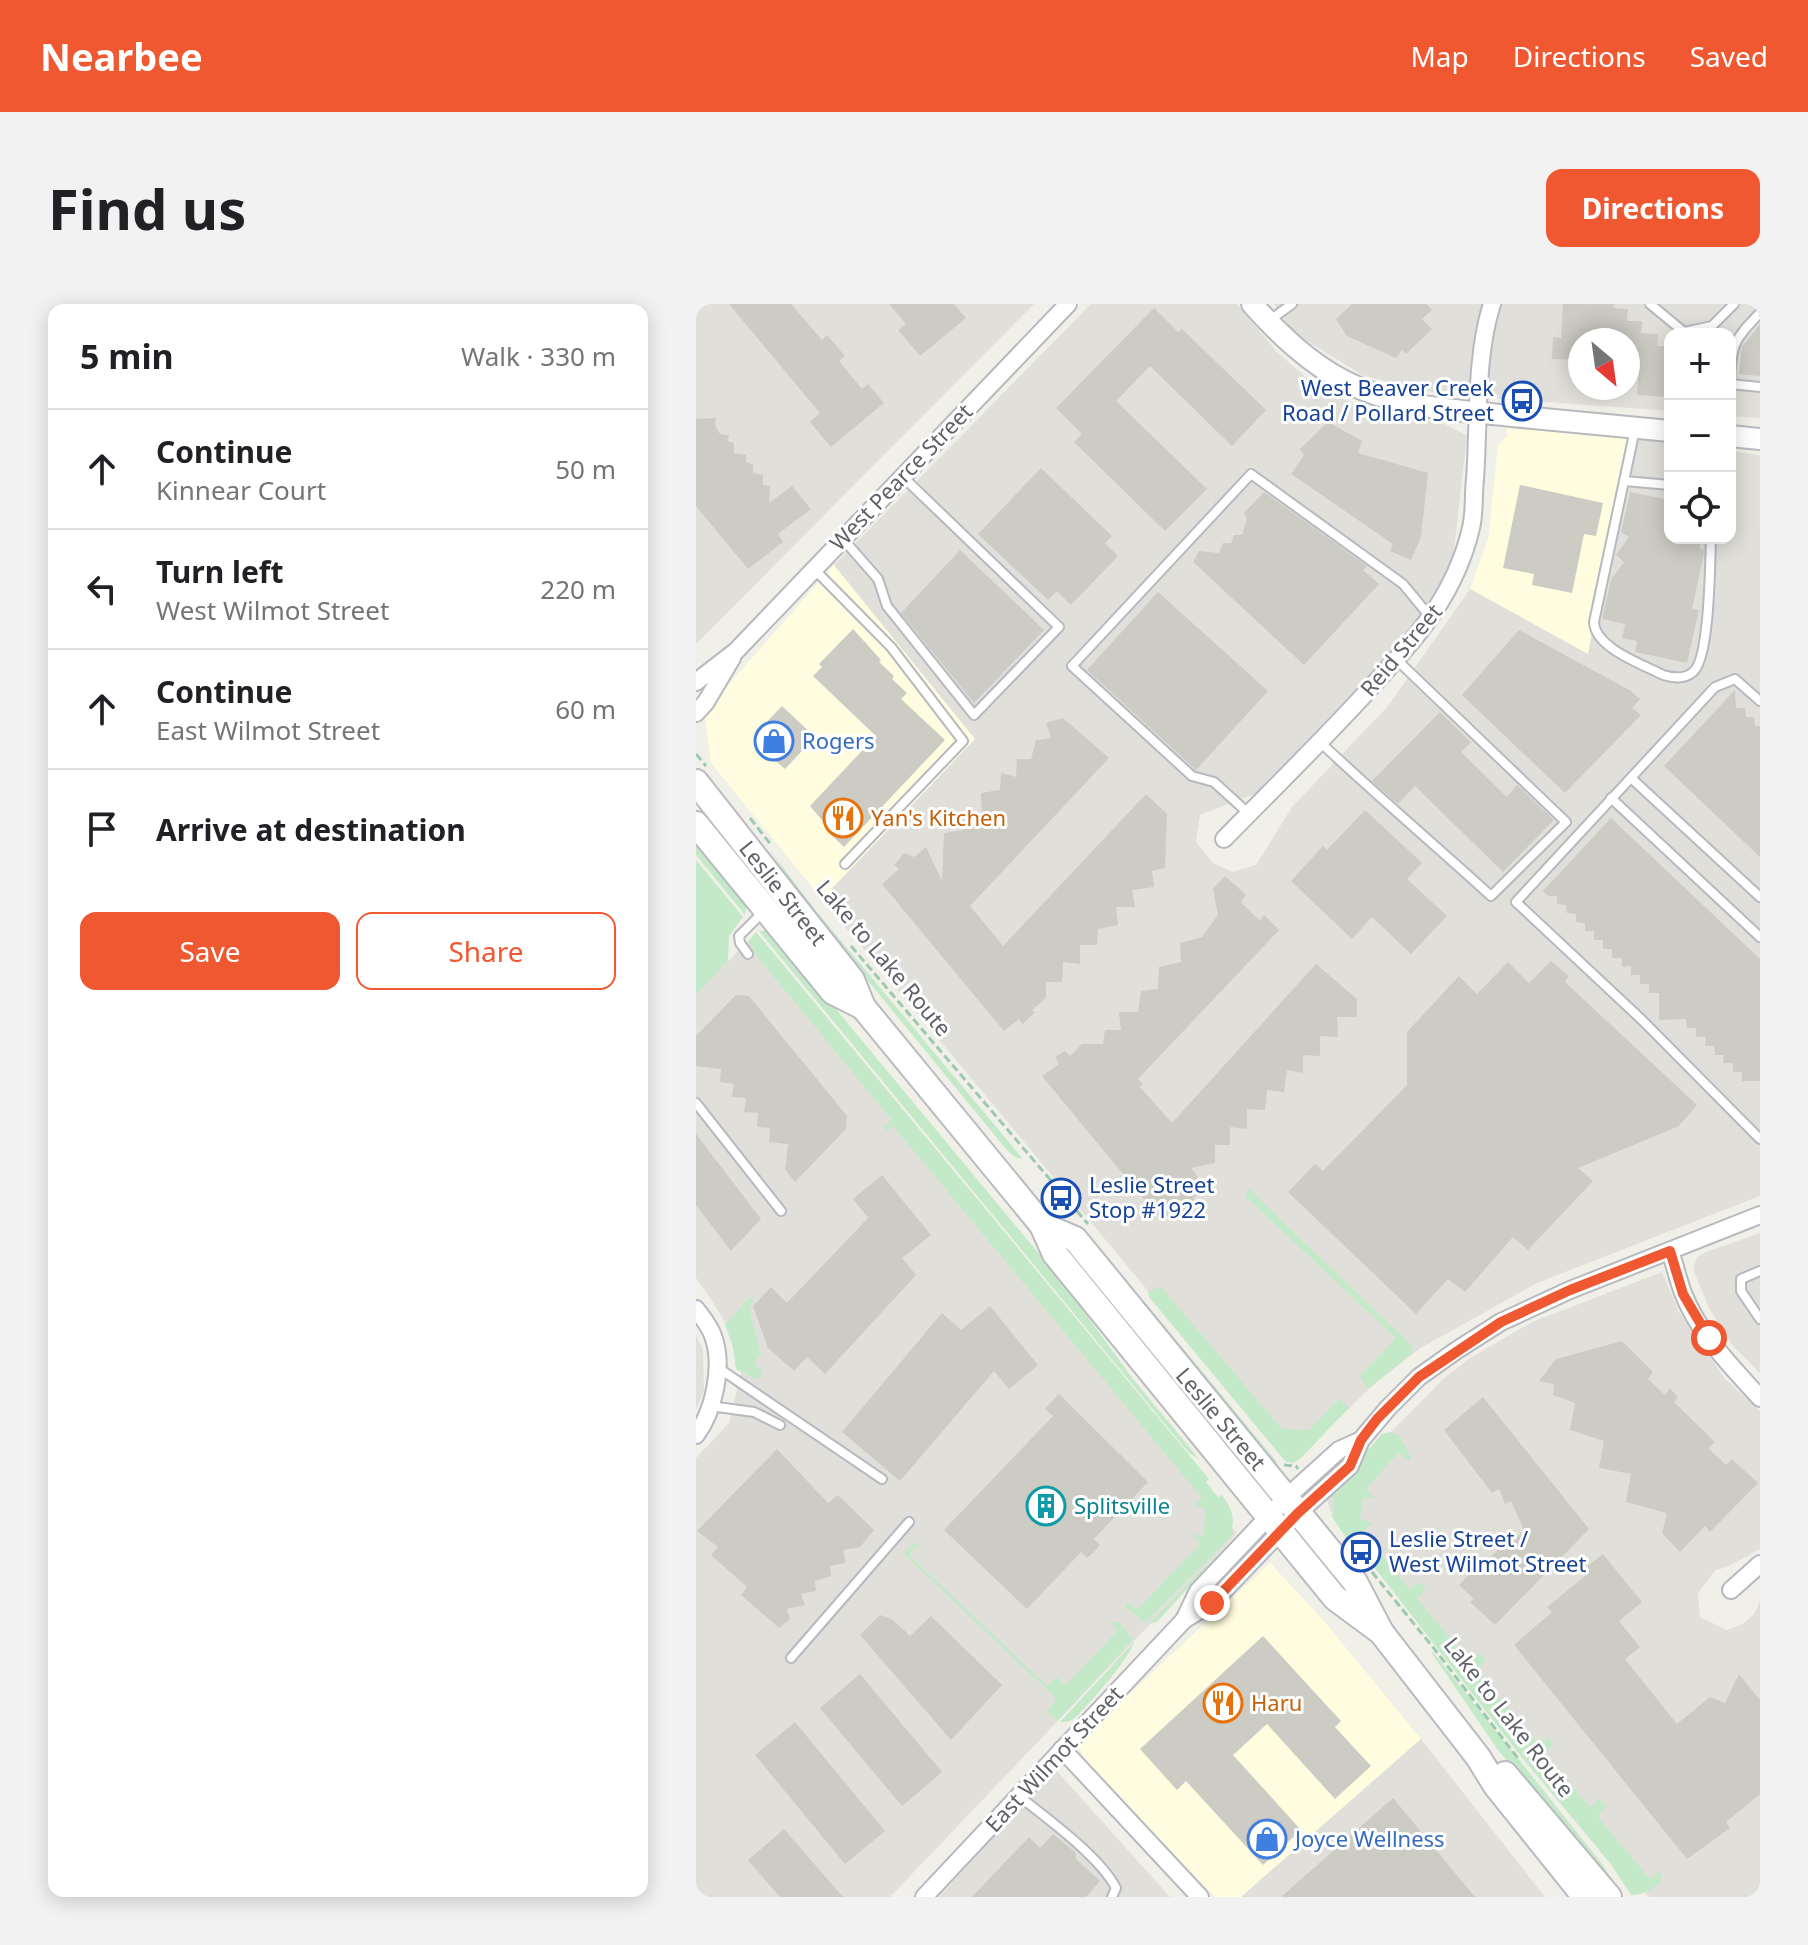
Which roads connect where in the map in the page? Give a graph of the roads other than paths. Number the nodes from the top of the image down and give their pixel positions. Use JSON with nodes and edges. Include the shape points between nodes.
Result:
{"nodes":[{"id":1,"x":1068,"y":304,"type":"edge"},
{"id":2,"x":1252,"y":304,"type":"edge"},
{"id":3,"x":1292,"y":304,"type":"edge"},
{"id":4,"x":1492,"y":304,"type":"edge"},
{"id":5,"x":1650,"y":304,"type":"edge"},
{"id":6,"x":1734,"y":304,"type":"edge"},
{"id":7,"x":1760,"y":313,"type":"edge"},
{"id":8,"x":1268,"y":322,"type":"junction"},
{"id":9,"x":1736,"y":342,"type":"edge"},
{"id":10,"x":1736,"y":386,"type":"edge"},
{"id":11,"x":1760,"y":387,"type":"edge"},
{"id":12,"x":1478,"y":413,"type":"junction"},
{"id":13,"x":1635,"y":428,"type":"junction"},
{"id":14,"x":1664,"y":430,"type":"edge"},
{"id":15,"x":1736,"y":437,"type":"edge"},
{"id":16,"x":1760,"y":439,"type":"edge"},
{"id":17,"x":902,"y":476,"type":"junction"},
{"id":18,"x":1624,"y":481,"type":"junction"},
{"id":19,"x":1664,"y":484,"type":"edge"},
{"id":20,"x":842,"y":538,"type":"junction"},
{"id":21,"x":1711,"y":544,"type":"edge"},
{"id":22,"x":813,"y":568,"type":"junction"},
{"id":23,"x":1431,"y":618,"type":"junction"},
{"id":24,"x":736,"y":651,"type":"junction"},
{"id":25,"x":1397,"y":660,"type":"junction"},
{"id":26,"x":696,"y":682,"type":"edge"},
{"id":27,"x":1760,"y":701,"type":"edge"},
{"id":28,"x":696,"y":713,"type":"edge"},
{"id":29,"x":1320,"y":742,"type":"junction"},
{"id":30,"x":1631,"y":778,"type":"junction"},
{"id":31,"x":705,"y":779,"type":"edge"},
{"id":32,"x":1611,"y":798,"type":"junction"},
{"id":33,"x":1249,"y":814,"type":"junction"},
{"id":34,"x":696,"y":824,"type":"edge"},
{"id":35,"x":1224,"y":839,"type":"dead end"},
{"id":36,"x":845,"y":864,"type":"dead end"},
{"id":37,"x":1760,"y":897,"type":"edge"},
{"id":38,"x":766,"y":909,"type":"junction"},
{"id":39,"x":1760,"y":937,"type":"edge"},
{"id":40,"x":748,"y":954,"type":"dead end"},
{"id":41,"x":863,"y":1007,"type":"junction"},
{"id":42,"x":696,"y":1103,"type":"edge"},
{"id":43,"x":1760,"y":1139,"type":"edge"},
{"id":44,"x":781,"y":1211,"type":"dead end"},
{"id":45,"x":1760,"y":1215,"type":"edge"},
{"id":46,"x":1042,"y":1225,"type":"junction"},
{"id":47,"x":1670,"y":1251,"type":"junction"},
{"id":48,"x":1760,"y":1271,"type":"edge"},
{"id":49,"x":696,"y":1309,"type":"edge"},
{"id":50,"x":1760,"y":1319,"type":"edge"},
{"id":51,"x":717,"y":1366,"type":"junction"},
{"id":52,"x":1760,"y":1398,"type":"edge"},
{"id":53,"x":710,"y":1406,"type":"junction"},
{"id":54,"x":780,"y":1425,"type":"dead end"},
{"id":55,"x":696,"y":1435,"type":"edge"},
{"id":56,"x":882,"y":1479,"type":"dead end"},
{"id":57,"x":1292,"y":1506,"type":"junction"},
{"id":58,"x":909,"y":1522,"type":"dead end"},
{"id":59,"x":1275,"y":1525,"type":"junction"},
{"id":60,"x":1760,"y":1564,"type":"edge"},
{"id":61,"x":1731,"y":1590,"type":"dead end"},
{"id":62,"x":1381,"y":1632,"type":"junction"},
{"id":63,"x":791,"y":1658,"type":"dead end"},
{"id":64,"x":1062,"y":1749,"type":"junction"},
{"id":65,"x":1478,"y":1757,"type":"junction"},
{"id":66,"x":1020,"y":1797,"type":"junction"},
{"id":67,"x":935,"y":1893,"type":"edge"},
{"id":68,"x":1112,"y":1897,"type":"edge"},
{"id":69,"x":1200,"y":1897,"type":"edge"},
{"id":70,"x":1585,"y":1897,"type":"edge"},
{"id":71,"x":1609,"y":1897,"type":"edge"}],
"edges":[{"from":1,"to":17,"type":"street","name":"West Pearce Street"},
{"from":2,"to":8,"type":"street"},
{"from":3,"to":8,"type":"lane"},
{"from":4,"to":12,"type":"street","name":"Reid Street"},
{"from":5,"to":6,"type":"lane","via":[[1684,332],[1712,326]]},
{"from":7,"to":9,"type":"lane"},
{"from":8,"to":12,"type":"street","via":[[1349,384],[1396,401]]},
{"from":10,"to":11,"type":"lane"},
{"from":12,"to":13,"type":"street"},
{"from":12,"to":23,"type":"street","name":"Reid Street","via":[[1471,528]]},
{"from":13,"to":14,"type":"street"},
{"from":13,"to":18,"type":"lane"},
{"from":15,"to":16,"type":"street"},
{"from":17,"to":20,"type":"street","name":"West Pearce Street"},
{"from":17,"to":20,"type":"lane","via":[[1059,627],[974,715],[887,606],[878,579]]},
{"from":18,"to":19,"type":"lane"},
{"from":18,"to":21,"type":"lane","via":[[1594,622],[1603,643],[1663,675],[1674,678],[1694,672],[1705,639]]},
{"from":20,"to":22,"type":"street","name":"West Pearce Street"},
{"from":22,"to":24,"type":"street","name":"West Pearce Street"},
{"from":22,"to":36,"type":"lane","via":[[891,647],[963,741]]},
{"from":23,"to":25,"type":"street","name":"Reid Street"},
{"from":23,"to":33,"type":"lane","via":[[1403,584],[1251,474],[1072,666],[1192,776],[1214,782]]},
{"from":24,"to":26,"type":"street","name":"West Pearce Street"},
{"from":24,"to":28,"type":"street","name":"West Pearce Street"},
{"from":25,"to":29,"type":"street","name":"Reid Street"},
{"from":25,"to":29,"type":"lane","via":[[1566,822],[1491,896]]},
{"from":27,"to":30,"type":"lane","via":[[1735,679],[1715,687]]},
{"from":29,"to":33,"type":"street","name":"Reid Street"},
{"from":30,"to":32,"type":"lane"},
{"from":30,"to":37,"type":"lane"},
{"from":31,"to":41,"type":"main road","name":"Leslie Street","via":[[852,980]]},
{"from":32,"to":39,"type":"lane"},
{"from":32,"to":43,"type":"lane","via":[[1516,902]]},
{"from":33,"to":35,"type":"street","name":"Reid Street"},
{"from":34,"to":38,"type":"main road","name":"Leslie Street"},
{"from":38,"to":40,"type":"lane","via":[[739,936]]},
{"from":38,"to":41,"type":"main road","name":"Leslie Street","via":[[833,992]]},
{"from":41,"to":46,"type":"main road","name":"Leslie Street"},
{"from":42,"to":44,"type":"lane"},
{"from":45,"to":47,"type":"street","name":"East Wilmot Street"},
{"from":46,"to":57,"type":"main road","name":"Leslie Street","via":[[1075,1239]]},
{"from":46,"to":59,"type":"main road","name":"Leslie Street","via":[[1055,1254]]},
{"from":47,"to":52,"type":"street","via":[[1696,1318]]},
{"from":47,"to":57,"type":"street","name":"East Wilmot Street","via":[[1501,1322],[1419,1377],[1361,1440],[1339,1450]]},
{"from":48,"to":50,"type":"lane","via":[[1741,1279],[1741,1291]]},
{"from":49,"to":51,"type":"street","via":[[714,1337]]},
{"from":51,"to":53,"type":"street"},
{"from":51,"to":56,"type":"lane"},
{"from":53,"to":54,"type":"lane","via":[[754,1412]]},
{"from":53,"to":55,"type":"street"},
{"from":57,"to":59,"type":"street","name":"East Wilmot Street"},
{"from":57,"to":62,"type":"main road","name":"Leslie Street","via":[[1355,1582]]},
{"from":58,"to":63,"type":"lane"},
{"from":59,"to":62,"type":"main road","name":"Leslie Street","via":[[1335,1598]]},
{"from":59,"to":64,"type":"street","name":"East Wilmot Street","via":[[1198,1591],[1184,1620]]},
{"from":60,"to":61,"type":"street"},
{"from":62,"to":65,"type":"main road","name":"Leslie Street"},
{"from":64,"to":66,"type":"street","name":"East Wilmot Street"},
{"from":64,"to":69,"type":"street"},
{"from":65,"to":70,"type":"main road","name":"Leslie Street"},
{"from":65,"to":71,"type":"main road","name":"Leslie Street","via":[[1509,1776]]},
{"from":66,"to":67,"type":"street","name":"East Wilmot Street"},
{"from":66,"to":68,"type":"lane","via":[[1111,1878],[1116,1888]]}]}
